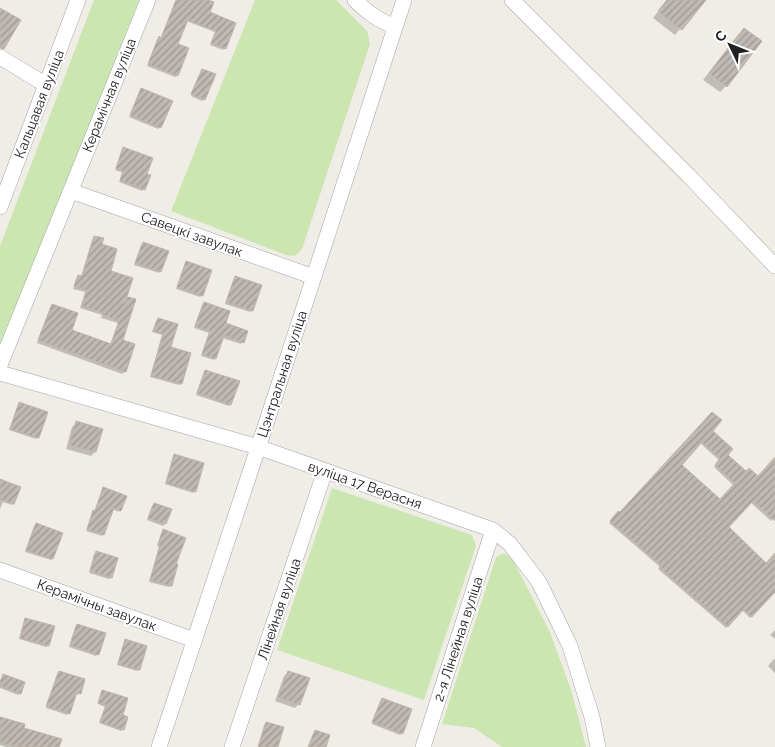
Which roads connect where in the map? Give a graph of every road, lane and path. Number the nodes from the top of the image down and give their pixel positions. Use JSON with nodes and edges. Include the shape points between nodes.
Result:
{"nodes":[{"id":1,"x":78,"y":0,"type":"edge"},
{"id":2,"x":148,"y":0,"type":"edge"},
{"id":3,"x":355,"y":0,"type":"edge"},
{"id":4,"x":404,"y":0,"type":"edge"},
{"id":5,"x":512,"y":0,"type":"edge"},
{"id":6,"x":395,"y":27,"type":"junction"},
{"id":7,"x":0,"y":58,"type":"edge"},
{"id":8,"x":46,"y":84,"type":"junction"},
{"id":9,"x":71,"y":191,"type":"junction"},
{"id":10,"x":0,"y":208,"type":"edge"},
{"id":11,"x":775,"y":266,"type":"edge"},
{"id":12,"x":314,"y":277,"type":"junction"},
{"id":13,"x":0,"y":366,"type":"edge"},
{"id":14,"x":0,"y":373,"type":"edge"},
{"id":15,"x":258,"y":447,"type":"junction"},
{"id":16,"x":325,"y":471,"type":"junction"},
{"id":17,"x":494,"y":530,"type":"junction"},
{"id":18,"x":0,"y":570,"type":"edge"},
{"id":19,"x":194,"y":640,"type":"junction"},
{"id":20,"x":159,"y":747,"type":"edge"},
{"id":21,"x":232,"y":747,"type":"edge"},
{"id":22,"x":423,"y":747,"type":"edge"},
{"id":23,"x":598,"y":747,"type":"edge"}],
"edges":[{"from":1,"to":8,"type":"street","name":"Кальцавая вуліца"},
{"from":2,"to":9,"type":"street","name":"Керамічная вуліца"},
{"from":3,"to":6,"type":"street","via":[[371,15]]},
{"from":4,"to":6,"type":"street","name":"Цэнтральная вуліца"},
{"from":5,"to":11,"type":"street"},
{"from":6,"to":12,"type":"street","name":"Цэнтральная вуліца"},
{"from":7,"to":8,"type":"street"},
{"from":8,"to":10,"type":"street","name":"Кальцавая вуліца"},
{"from":9,"to":12,"type":"street","name":"Савецкі завулак"},
{"from":9,"to":13,"type":"street","name":"Керамічная вуліца"},
{"from":12,"to":15,"type":"street","name":"Цэнтральная вуліца"},
{"from":14,"to":15,"type":"street","name":"вуліца 17 Верасня"},
{"from":15,"to":16,"type":"street","name":"вуліца 17 Верасня"},
{"from":15,"to":19,"type":"street","name":"Цэнтральная вуліца"},
{"from":16,"to":17,"type":"street","name":"вуліца 17 Верасня"},
{"from":16,"to":21,"type":"street","name":"Лінейная вуліца"},
{"from":17,"to":22,"type":"street","name":"2-я Лінейная вуліца"},
{"from":17,"to":23,"type":"street","name":"вуліца 17 Верасня","via":[[510,544],[539,582],[570,646]]},
{"from":18,"to":19,"type":"street","name":"Керамічны завулак"},
{"from":19,"to":20,"type":"street","name":"Цэнтральная вуліца"}]}
